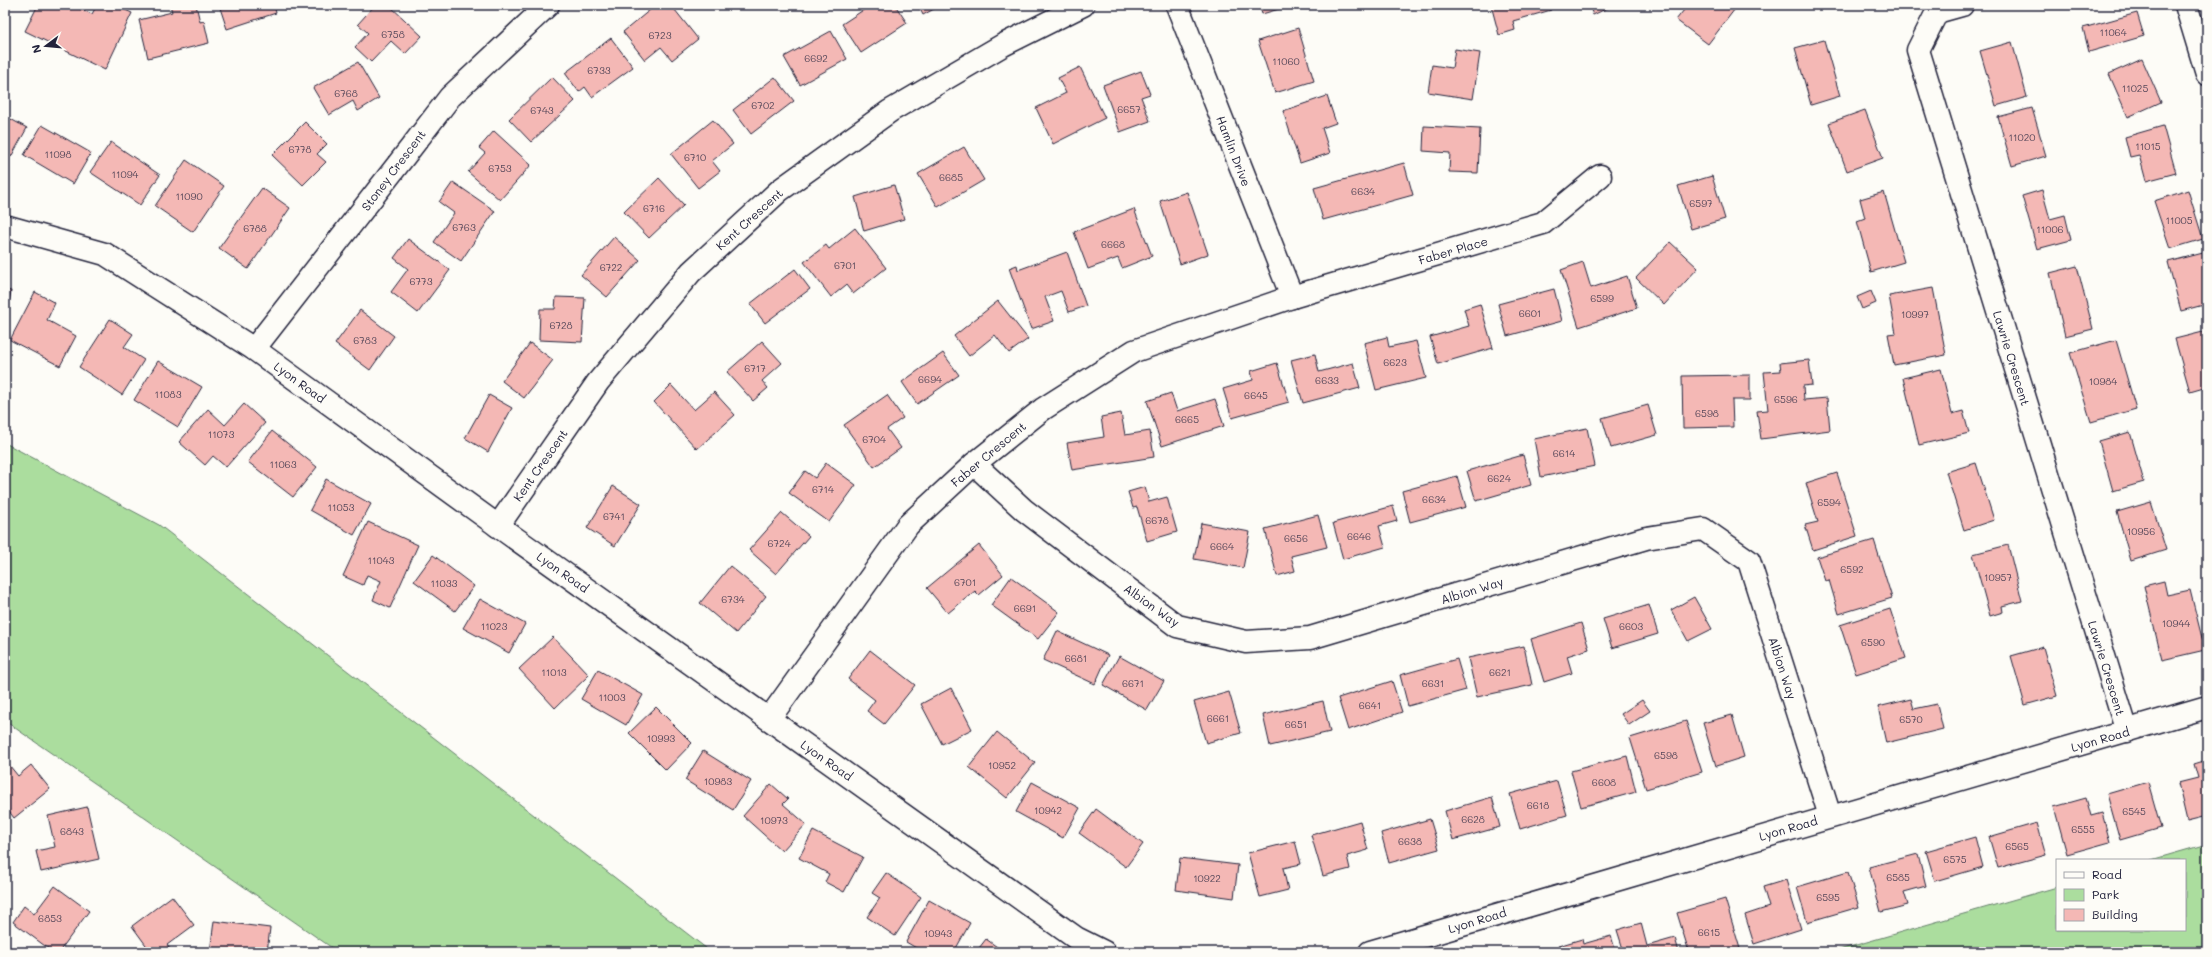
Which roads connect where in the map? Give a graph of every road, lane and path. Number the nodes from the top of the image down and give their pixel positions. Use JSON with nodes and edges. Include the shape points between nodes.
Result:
{"nodes":[{"id":1,"x":548,"y":5,"type":"edge"},
{"id":2,"x":1083,"y":5,"type":"edge"},
{"id":3,"x":1177,"y":5,"type":"edge"},
{"id":4,"x":1962,"y":5,"type":"edge"},
{"id":5,"x":2186,"y":5,"type":"edge"},
{"id":6,"x":2207,"y":74,"type":"edge"},
{"id":7,"x":1600,"y":176,"type":"dead end"},
{"id":8,"x":5,"y":226,"type":"edge"},
{"id":9,"x":1292,"y":297,"type":"junction"},
{"id":10,"x":254,"y":349,"type":"junction"},
{"id":11,"x":974,"y":464,"type":"junction"},
{"id":12,"x":498,"y":526,"type":"junction"},
{"id":13,"x":2207,"y":707,"type":"edge"},
{"id":14,"x":769,"y":719,"type":"junction"},
{"id":15,"x":2127,"y":732,"type":"junction"},
{"id":16,"x":1830,"y":816,"type":"junction"},
{"id":17,"x":1104,"y":952,"type":"edge"},
{"id":18,"x":1370,"y":952,"type":"edge"}],
"edges":[{"from":1,"to":10,"type":"street","name":"Stoney Crescent","via":[[437,112]]},
{"from":2,"to":12,"type":"street","name":"Kent Crescent","via":[[1003,45],[890,111],[780,190],[691,272],[598,382]]},
{"from":3,"to":9,"type":"street","name":"Hamlin Drive"},
{"from":4,"to":15,"type":"street","name":"Lawrie Crescent","via":[[1938,12],[1918,50]]},
{"from":5,"to":6,"type":"street"},
{"from":7,"to":9,"type":"street","name":"Faber Place","via":[[1543,223]]},
{"from":8,"to":10,"type":"street","name":"Lyon Road","via":[[105,254]]},
{"from":9,"to":11,"type":"street","name":"Faber Crescent","via":[[1134,351],[1043,409]]},
{"from":10,"to":12,"type":"street","name":"Lyon Road"},
{"from":11,"to":14,"type":"street","name":"Faber Crescent","via":[[908,525]]},
{"from":11,"to":16,"type":"street","name":"Albion Way","via":[[1024,510],[1177,626],[1246,642],[1310,638],[1646,538],[1703,529],[1749,561]]},
{"from":12,"to":14,"type":"street","name":"Lyon Road"},
{"from":13,"to":15,"type":"street","name":"Lyon Road"},
{"from":14,"to":17,"type":"street","name":"Lyon Road","via":[[1076,938]]},
{"from":15,"to":16,"type":"street","name":"Lyon Road"},
{"from":16,"to":18,"type":"street","name":"Lyon Road"}]}
